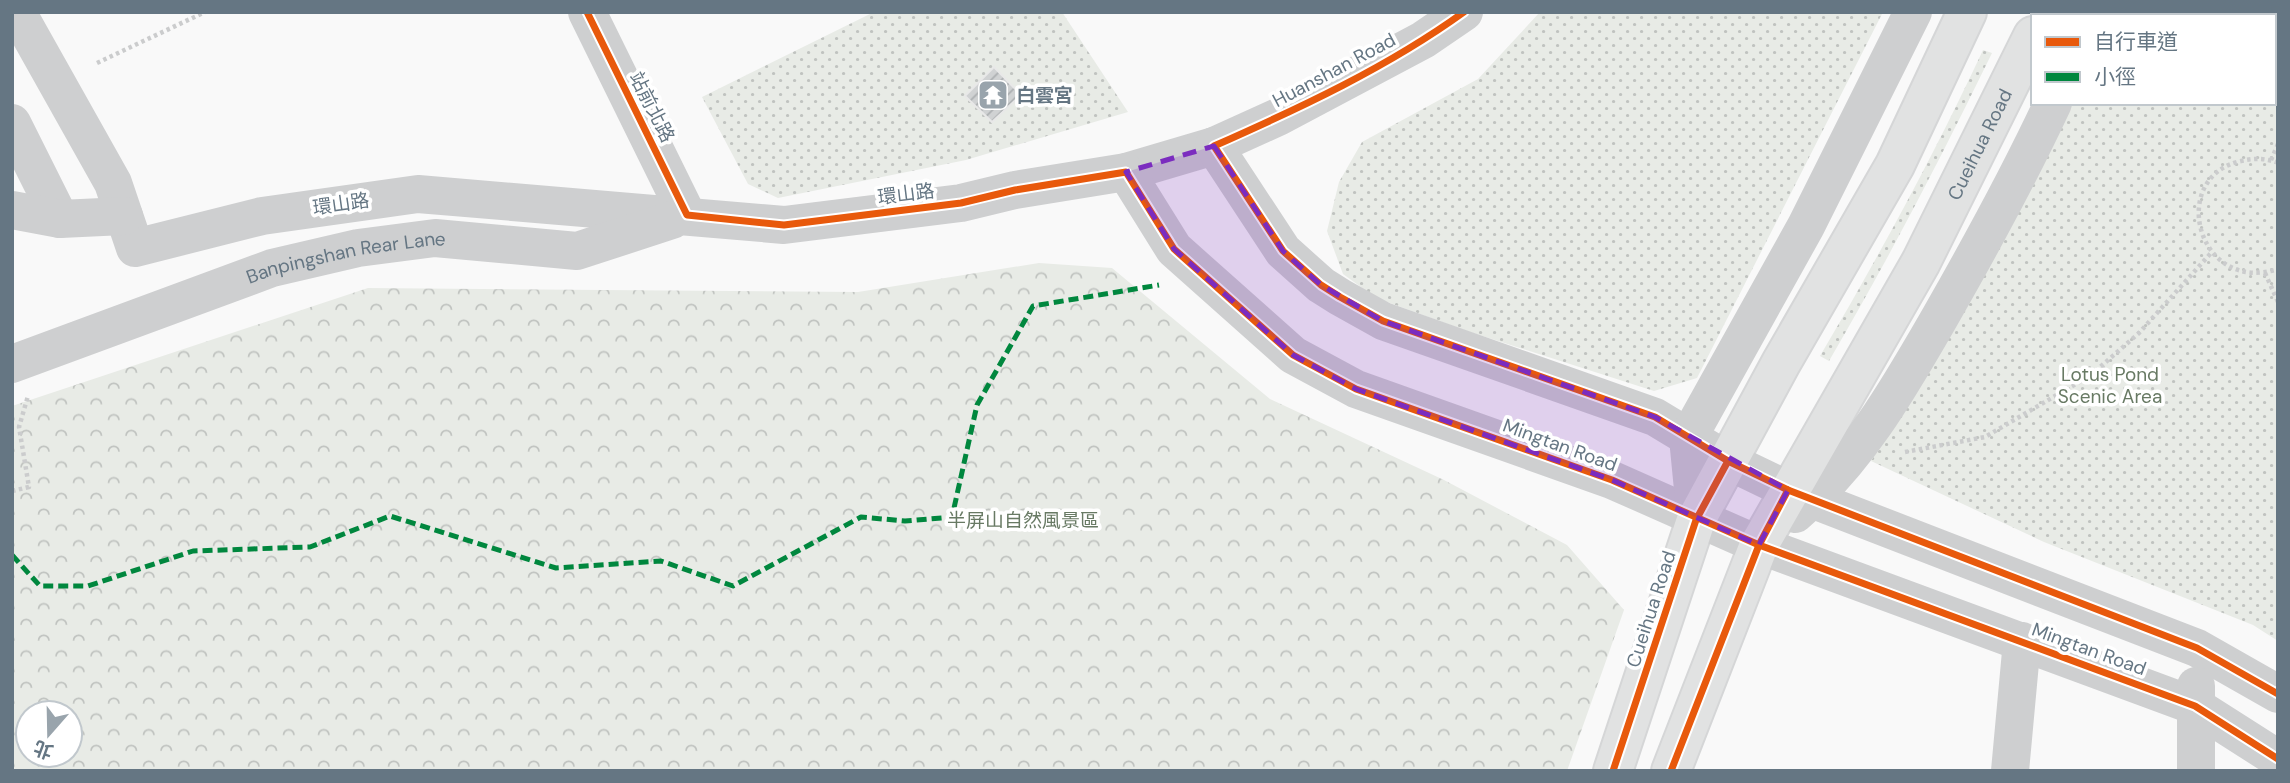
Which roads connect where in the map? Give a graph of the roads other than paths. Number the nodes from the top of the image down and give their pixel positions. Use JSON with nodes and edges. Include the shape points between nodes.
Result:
{"nodes":[{"id":1,"x":17,"y":12,"type":"edge"},
{"id":2,"x":587,"y":12,"type":"edge"},
{"id":3,"x":1464,"y":12,"type":"edge"},
{"id":4,"x":1913,"y":12,"type":"edge"},
{"id":5,"x":1967,"y":12,"type":"edge"},
{"id":6,"x":2031,"y":40,"type":"edge"},
{"id":7,"x":2052,"y":105,"type":"edge"},
{"id":8,"x":12,"y":123,"type":"edge"},
{"id":9,"x":1214,"y":146,"type":"junction"},
{"id":10,"x":1126,"y":172,"type":"junction"},
{"id":11,"x":12,"y":210,"type":"edge"},
{"id":12,"x":687,"y":215,"type":"junction"},
{"id":13,"x":60,"y":219,"type":"junction"},
{"id":14,"x":130,"y":232,"type":"junction"},
{"id":15,"x":12,"y":364,"type":"edge"},
{"id":16,"x":1688,"y":438,"type":"junction"},
{"id":17,"x":1728,"y":461,"type":"junction"},
{"id":18,"x":1800,"y":495,"type":"junction"},
{"id":19,"x":1696,"y":520,"type":"junction"},
{"id":20,"x":1759,"y":545,"type":"junction"},
{"id":21,"x":2022,"y":641,"type":"junction"},
{"id":22,"x":2197,"y":648,"type":"junction"},
{"id":23,"x":2278,"y":694,"type":"edge"},
{"id":24,"x":2195,"y":706,"type":"junction"},
{"id":25,"x":2272,"y":743,"type":"edge"},
{"id":26,"x":1613,"y":771,"type":"edge"},
{"id":27,"x":1671,"y":771,"type":"edge"},
{"id":28,"x":2010,"y":771,"type":"edge"},
{"id":29,"x":2196,"y":771,"type":"edge"}],
"edges":[{"from":1,"to":14,"type":"street","via":[[113,183]]},
{"from":2,"to":12,"type":"street"},
{"from":3,"to":9,"type":"street","name":"Huanshan Road","via":[[1411,47]]},
{"from":4,"to":16,"type":"street","via":[[1806,226]]},
{"from":5,"to":17,"type":"main road","name":"Cueihua Road","via":[[1895,165]]},
{"from":6,"to":18,"type":"main road","name":"Cueihua Road"},
{"from":7,"to":18,"type":"street","name":"Cueihua Road","via":[[1984,241],[1881,418]]},
{"from":8,"to":13,"type":"street"},
{"from":9,"to":10,"type":"street","name":"環山路"},
{"from":9,"to":16,"type":"street","name":"Mingtan Road","via":[[1283,251],[1340,297],[1383,321],[1655,417]]},
{"from":10,"to":12,"type":"street","name":"環山路","via":[[961,203],[783,225]]},
{"from":10,"to":19,"type":"street","name":"Mingtan Road","via":[[1174,249],[1293,355],[1356,389],[1612,480]]},
{"from":11,"to":13,"type":"street"},
{"from":12,"to":14,"type":"street","name":"環山路","via":[[427,194]]},
{"from":12,"to":15,"type":"street","name":"Banpingshan Rear Lane","via":[[577,251],[435,238],[358,248],[272,268]]},
{"from":13,"to":14,"type":"street"},
{"from":16,"to":17,"type":"street","name":"Mingtan Road"},
{"from":16,"to":19,"type":"street","name":"Cueihua Road"},
{"from":17,"to":18,"type":"street","name":"Mingtan Road"},
{"from":17,"to":19,"type":"main road","name":"Cueihua Road"},
{"from":18,"to":20,"type":"main road","name":"Cueihua Road"},
{"from":18,"to":22,"type":"street","name":"Mingtan Road"},
{"from":19,"to":20,"type":"street","name":"Mingtan Road"},
{"from":19,"to":26,"type":"main road","name":"Cueihua Road"},
{"from":20,"to":21,"type":"street","name":"Mingtan Road"},
{"from":20,"to":27,"type":"main road","name":"Cueihua Road"},
{"from":21,"to":24,"type":"street","name":"Mingtan Road"},
{"from":21,"to":28,"type":"street"},
{"from":22,"to":23,"type":"street","name":"Mingtan Road"},
{"from":22,"to":24,"type":"street"},
{"from":24,"to":25,"type":"street","name":"Mingtan Road"},
{"from":24,"to":29,"type":"street"}]}
